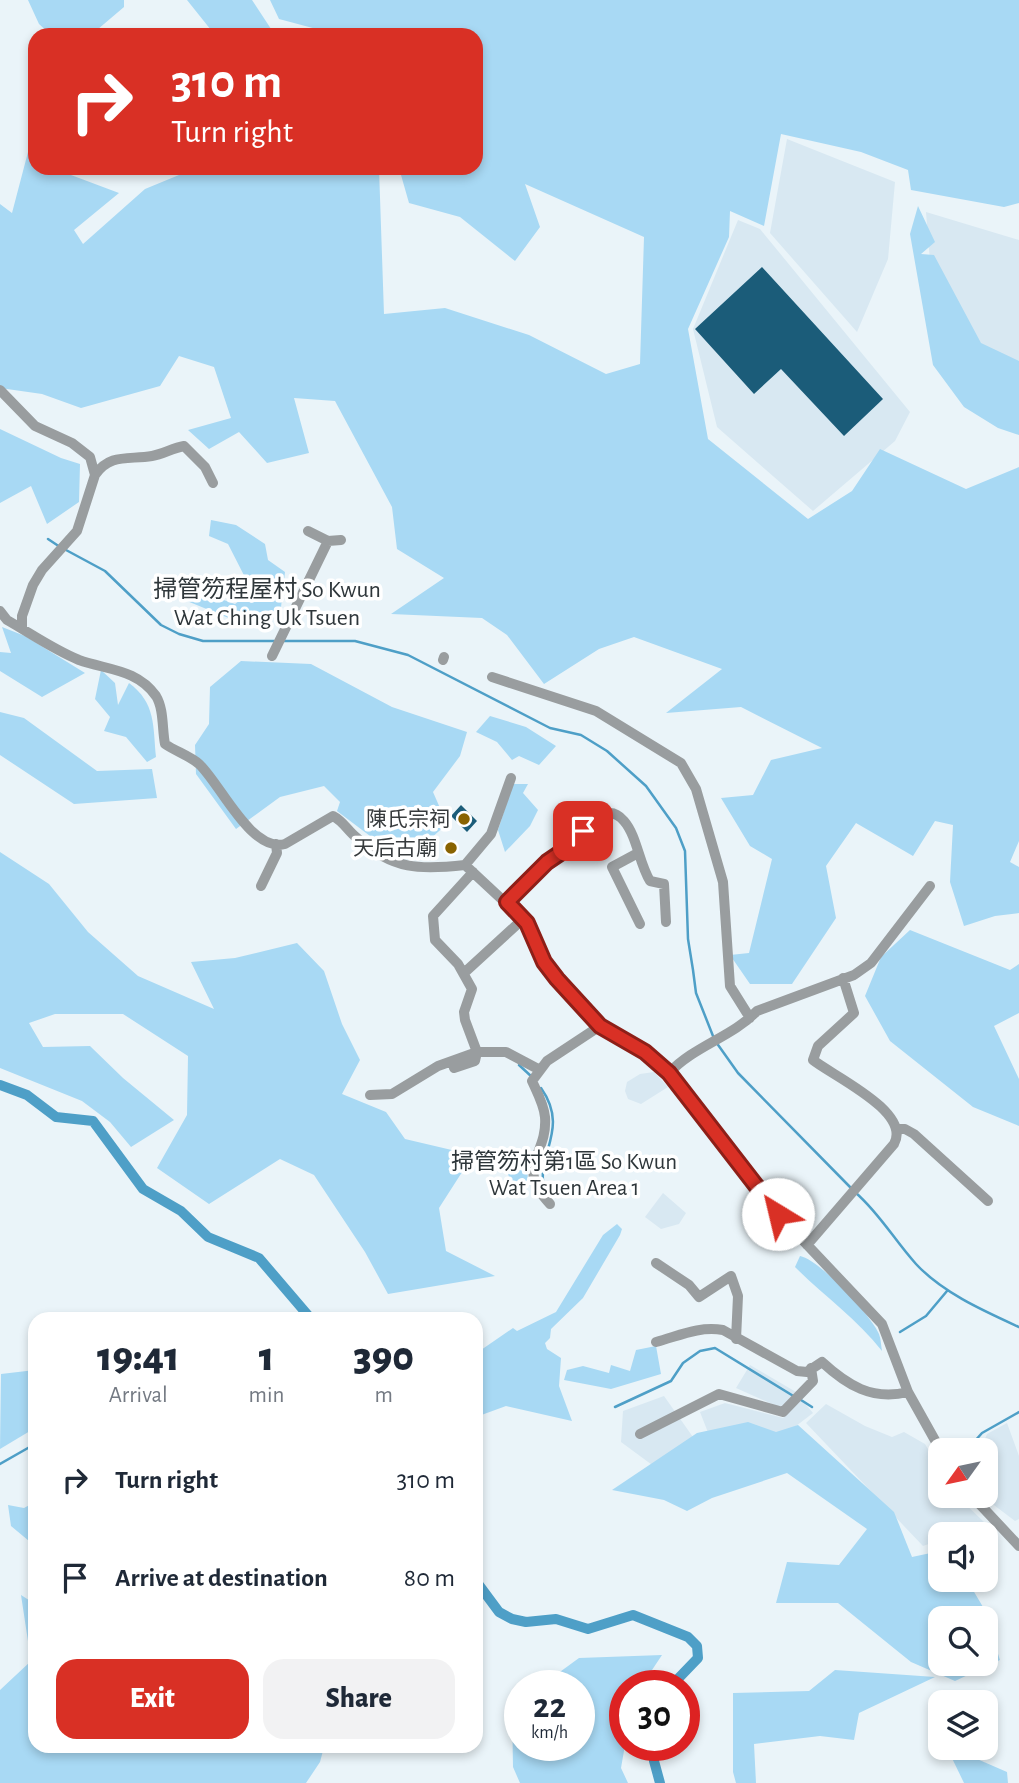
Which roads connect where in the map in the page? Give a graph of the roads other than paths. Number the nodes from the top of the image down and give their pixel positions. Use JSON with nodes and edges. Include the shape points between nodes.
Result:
{"nodes":[{"id":1,"x":0,"y":390,"type":"edge"},
{"id":2,"x":95,"y":475,"type":"junction"},
{"id":3,"x":213,"y":483,"type":"dead end"},
{"id":4,"x":308,"y":531,"type":"dead end"},
{"id":5,"x":341,"y":540,"type":"dead end"},
{"id":6,"x":328,"y":541,"type":"junction"},
{"id":7,"x":0,"y":611,"type":"edge"},
{"id":8,"x":22,"y":628,"type":"junction"},
{"id":9,"x":274,"y":653,"type":"dead end"},
{"id":10,"x":492,"y":677,"type":"dead end"},
{"id":11,"x":511,"y":778,"type":"dead end"},
{"id":12,"x":276,"y":845,"type":"junction"},
{"id":13,"x":638,"y":853,"type":"junction"},
{"id":14,"x":469,"y":869,"type":"junction"},
{"id":15,"x":261,"y":886,"type":"dead end"},
{"id":16,"x":930,"y":886,"type":"dead end"},
{"id":17,"x":507,"y":902,"type":"junction"},
{"id":18,"x":523,"y":919,"type":"junction"},
{"id":19,"x":666,"y":922,"type":"dead end"},
{"id":20,"x":640,"y":924,"type":"dead end"},
{"id":21,"x":464,"y":973,"type":"junction"},
{"id":22,"x":842,"y":978,"type":"junction"},
{"id":23,"x":750,"y":1018,"type":"junction"},
{"id":24,"x":600,"y":1026,"type":"junction"},
{"id":25,"x":476,"y":1056,"type":"junction"},
{"id":26,"x":454,"y":1068,"type":"dead end"},
{"id":27,"x":669,"y":1073,"type":"junction"},
{"id":28,"x":536,"y":1076,"type":"junction"},
{"id":29,"x":370,"y":1095,"type":"dead end"},
{"id":30,"x":897,"y":1129,"type":"junction"},
{"id":31,"x":989,"y":1201,"type":"dead end"},
{"id":32,"x":550,"y":1204,"type":"dead end"},
{"id":33,"x":807,"y":1245,"type":"junction"},
{"id":34,"x":656,"y":1263,"type":"dead end"},
{"id":35,"x":736,"y":1339,"type":"junction"},
{"id":36,"x":656,"y":1342,"type":"dead end"},
{"id":37,"x":811,"y":1368,"type":"junction"},
{"id":38,"x":908,"y":1392,"type":"junction"},
{"id":39,"x":640,"y":1434,"type":"dead end"},
{"id":40,"x":935,"y":1438,"type":"edge"},
{"id":41,"x":983,"y":1508,"type":"edge"},
{"id":42,"x":1019,"y":1546,"type":"edge"}],
"edges":[{"from":1,"to":2,"type":"street","via":[[35,426],[90,457]]},
{"from":2,"to":3,"type":"street","via":[[116,458],[153,456],[184,446],[201,461]]},
{"from":2,"to":8,"type":"street","via":[[72,540],[33,585]]},
{"from":4,"to":6,"type":"street"},
{"from":5,"to":6,"type":"street"},
{"from":6,"to":9,"type":"street"},
{"from":7,"to":8,"type":"street"},
{"from":8,"to":12,"type":"street","via":[[78,660],[130,673],[145,684],[157,698],[165,744],[198,764],[247,826]]},
{"from":10,"to":23,"type":"street","via":[[596,711],[681,763],[696,789],[723,882],[730,986]]},
{"from":11,"to":14,"type":"street","via":[[491,834]]},
{"from":12,"to":14,"type":"street","via":[[333,816],[398,865]]},
{"from":12,"to":15,"type":"street","via":[[277,853]]},
{"from":13,"to":17,"type":"street","via":[[625,822],[607,814],[592,822],[575,843],[539,869]]},
{"from":13,"to":19,"type":"street","via":[[650,881],[664,884]]},
{"from":13,"to":20,"type":"street","via":[[612,867]]},
{"from":14,"to":17,"type":"street"},
{"from":14,"to":21,"type":"street","via":[[433,916],[435,940]]},
{"from":16,"to":22,"type":"street","via":[[870,963]]},
{"from":17,"to":18,"type":"street"},
{"from":18,"to":21,"type":"street"},
{"from":18,"to":24,"type":"street","via":[[544,962]]},
{"from":21,"to":25,"type":"street","via":[[472,993],[464,1020]]},
{"from":22,"to":23,"type":"street","via":[[757,1011]]},
{"from":22,"to":30,"type":"street","via":[[854,1013],[815,1049],[813,1060],[882,1107]]},
{"from":23,"to":27,"type":"street","via":[[681,1060]]},
{"from":24,"to":27,"type":"street","via":[[645,1052]]},
{"from":24,"to":28,"type":"street","via":[[547,1061]]},
{"from":25,"to":26,"type":"street"},
{"from":25,"to":28,"type":"street","via":[[506,1052]]},
{"from":25,"to":29,"type":"street","via":[[438,1066],[392,1094]]},
{"from":27,"to":33,"type":"street"},
{"from":28,"to":32,"type":"street","via":[[545,1118],[534,1166],[535,1186]]},
{"from":30,"to":31,"type":"street","via":[[914,1134]]},
{"from":30,"to":33,"type":"street","via":[[896,1140]]},
{"from":33,"to":38,"type":"street","via":[[882,1324]]},
{"from":34,"to":35,"type":"street","via":[[699,1297],[732,1276],[738,1296]]},
{"from":35,"to":36,"type":"street","via":[[710,1328]]},
{"from":35,"to":37,"type":"street","via":[[792,1369],[802,1372]]},
{"from":37,"to":38,"type":"street","via":[[822,1362],[838,1377],[878,1396]]},
{"from":37,"to":39,"type":"street","via":[[813,1381],[781,1412],[720,1394]]},
{"from":38,"to":40,"type":"street"},
{"from":41,"to":42,"type":"street"}]}
